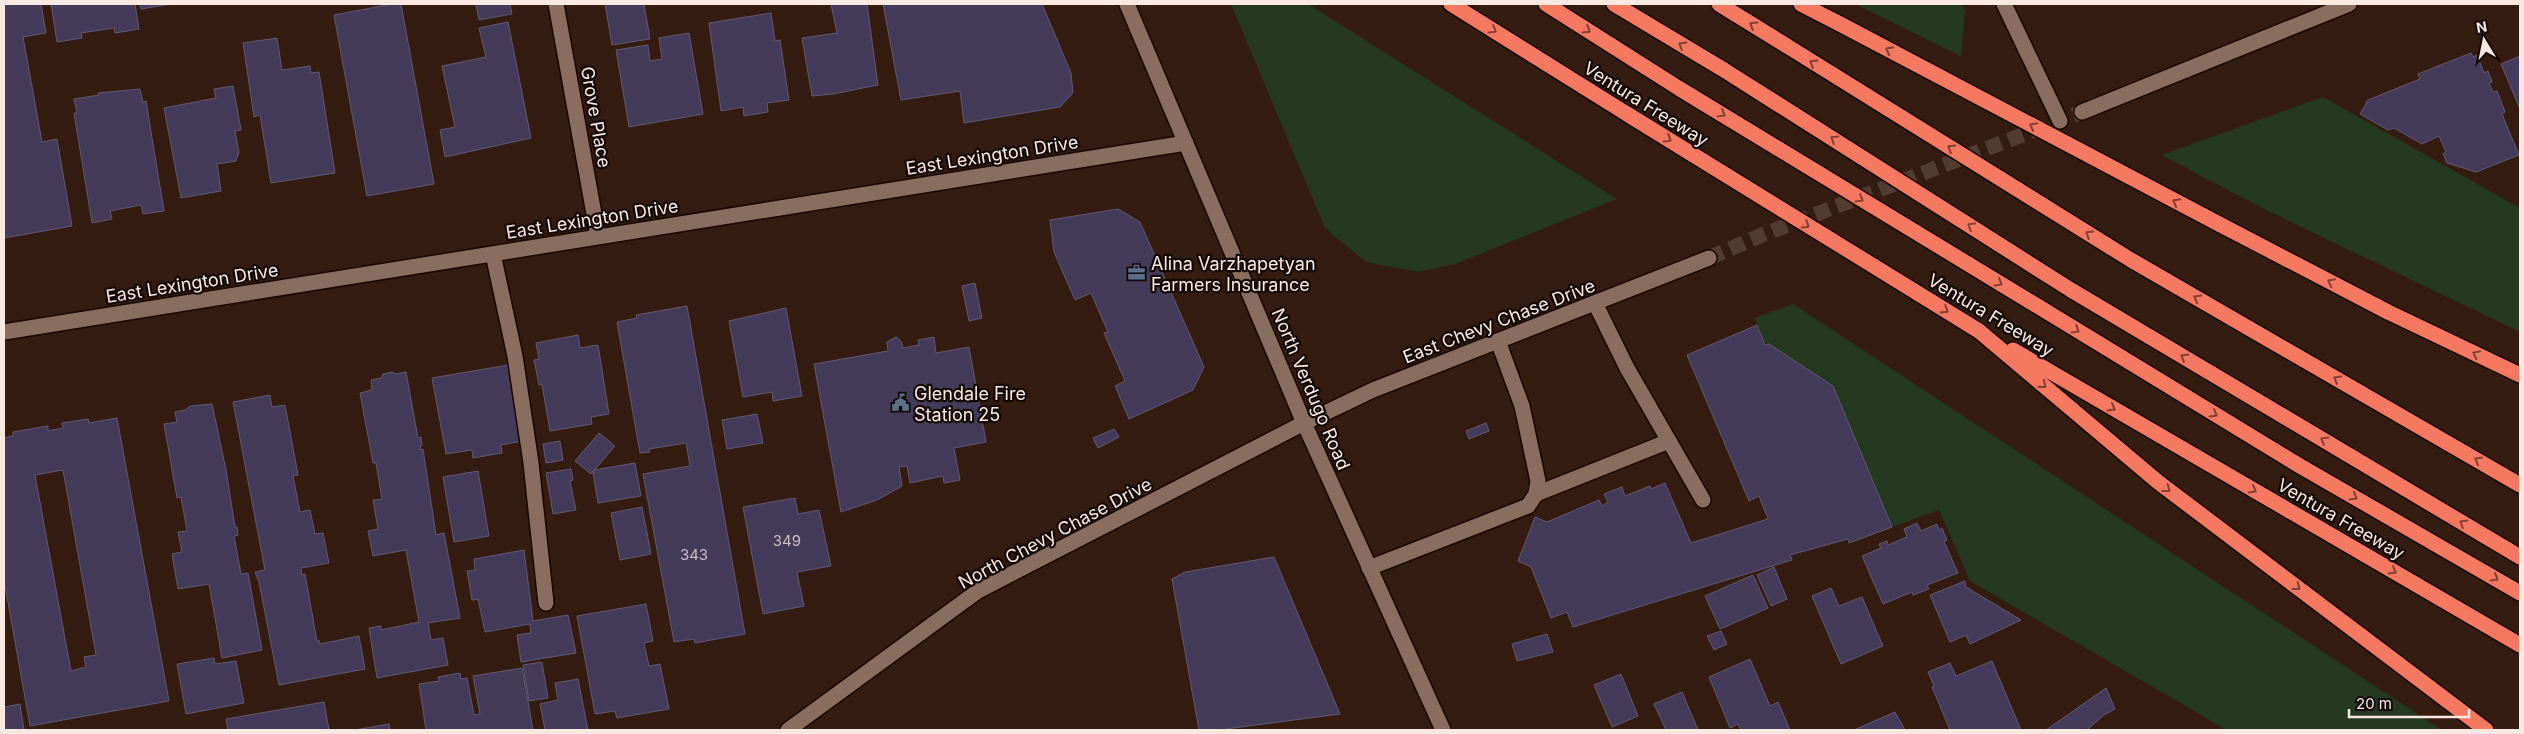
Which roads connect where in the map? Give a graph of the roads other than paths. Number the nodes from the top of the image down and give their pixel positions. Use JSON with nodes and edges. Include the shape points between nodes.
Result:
{"nodes":[{"id":1,"x":556,"y":4,"type":"edge"},
{"id":2,"x":1127,"y":4,"type":"edge"},
{"id":3,"x":1451,"y":4,"type":"edge"},
{"id":4,"x":1546,"y":4,"type":"edge"},
{"id":5,"x":1614,"y":4,"type":"edge"},
{"id":6,"x":1719,"y":4,"type":"edge"},
{"id":7,"x":1801,"y":4,"type":"edge"},
{"id":8,"x":2004,"y":4,"type":"edge"},
{"id":9,"x":2349,"y":4,"type":"edge"},
{"id":10,"x":2328,"y":8,"type":"edge"},
{"id":11,"x":2082,"y":112,"type":"tunnel mouth"},
{"id":12,"x":2060,"y":121,"type":"dead end"},
{"id":13,"x":1186,"y":143,"type":"junction"},
{"id":14,"x":598,"y":236,"type":"junction"},
{"id":15,"x":493,"y":254,"type":"junction"},
{"id":16,"x":1709,"y":258,"type":"tunnel mouth"},
{"id":17,"x":1595,"y":303,"type":"junction"},
{"id":18,"x":1979,"y":331,"type":"junction"},
{"id":19,"x":4,"y":332,"type":"edge"},
{"id":20,"x":1498,"y":341,"type":"junction"},
{"id":21,"x":2520,"y":375,"type":"edge"},
{"id":22,"x":1304,"y":423,"type":"junction"},
{"id":23,"x":1668,"y":441,"type":"junction"},
{"id":24,"x":2520,"y":484,"type":"edge"},
{"id":25,"x":1536,"y":494,"type":"junction"},
{"id":26,"x":1702,"y":500,"type":"dead end"},
{"id":27,"x":2520,"y":557,"type":"edge"},
{"id":28,"x":1370,"y":568,"type":"junction"},
{"id":29,"x":2520,"y":593,"type":"edge"},
{"id":30,"x":546,"y":603,"type":"dead end"},
{"id":31,"x":2520,"y":645,"type":"edge"},
{"id":32,"x":788,"y":730,"type":"edge"},
{"id":33,"x":1443,"y":730,"type":"edge"},
{"id":34,"x":2486,"y":730,"type":"edge"}],
"edges":[{"from":1,"to":14,"type":"main road","name":"Grove Place"},
{"from":2,"to":13,"type":"main road","name":"North Verdugo Road"},
{"from":3,"to":18,"type":"highway","name":"Ventura Freeway","one_way":true,"bridge":true},
{"from":4,"to":29,"type":"highway","one_way":true,"bridge":true,"via":[[2300,466]]},
{"from":27,"to":5,"type":"highway","one_way":true,"bridge":true,"via":[[2071,290]]},
{"from":24,"to":6,"type":"highway","one_way":true,"bridge":true,"via":[[2131,260]]},
{"from":21,"to":7,"type":"highway","one_way":true,"bridge":true,"via":[[2388,312]]},
{"from":8,"to":12,"type":"main road"},
{"from":9,"to":10,"type":"main road"},
{"from":10,"to":11,"type":"main road"},
{"from":13,"to":14,"type":"main road","name":"East Lexington Drive"},
{"from":13,"to":22,"type":"main road","name":"North Verdugo Road"},
{"from":14,"to":15,"type":"main road","name":"East Lexington Drive"},
{"from":15,"to":19,"type":"main road","name":"East Lexington Drive"},
{"from":15,"to":30,"type":"main road","via":[[515,356],[531,463]]},
{"from":16,"to":17,"type":"main road","name":"East Chevy Chase Drive"},
{"from":17,"to":20,"type":"main road","name":"East Chevy Chase Drive"},
{"from":17,"to":23,"type":"main road"},
{"from":18,"to":31,"type":"highway","name":"Ventura Freeway","one_way":true},
{"from":18,"to":34,"type":"highway","one_way":true,"via":[[2158,482]]},
{"from":20,"to":22,"type":"main road","name":"East Chevy Chase Drive","via":[[1373,390]]},
{"from":20,"to":25,"type":"main road","via":[[1522,406],[1538,481]]},
{"from":22,"to":28,"type":"main road","name":"North Verdugo Road"},
{"from":22,"to":32,"type":"main road","name":"North Chevy Chase Drive","via":[[978,591]]},
{"from":23,"to":25,"type":"main road"},
{"from":23,"to":26,"type":"main road"},
{"from":25,"to":28,"type":"main road","via":[[1528,506]]},
{"from":28,"to":33,"type":"main road","name":"North Verdugo Road"}]}
